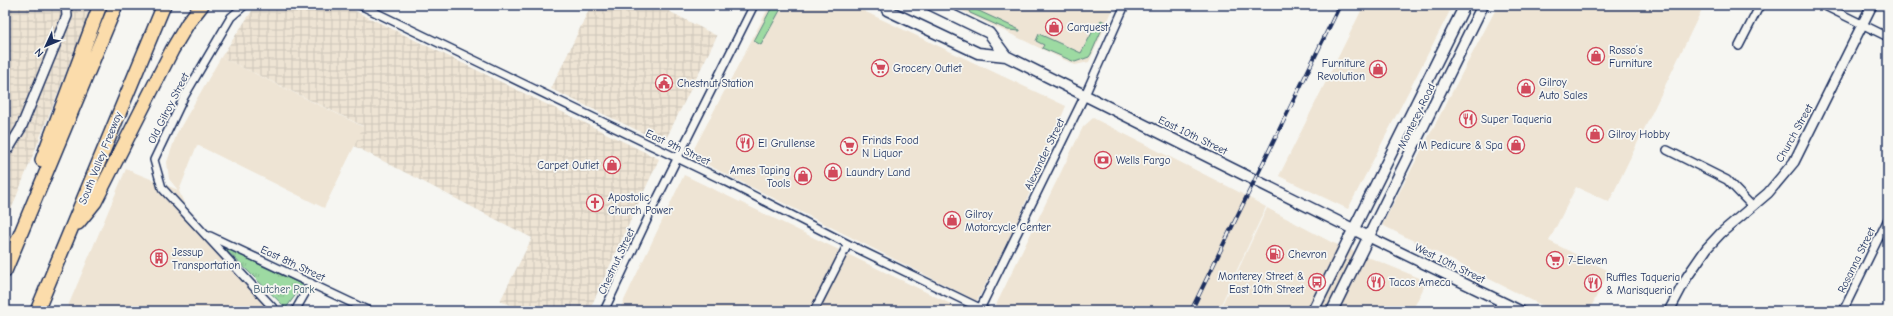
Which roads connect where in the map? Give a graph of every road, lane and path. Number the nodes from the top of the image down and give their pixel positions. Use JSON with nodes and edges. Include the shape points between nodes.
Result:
{"nodes":[{"id":1,"x":66,"y":5,"type":"edge"},
{"id":2,"x":100,"y":5,"type":"edge"},
{"id":3,"x":116,"y":5,"type":"edge"},
{"id":4,"x":164,"y":5,"type":"edge"},
{"id":5,"x":202,"y":5,"type":"edge"},
{"id":6,"x":246,"y":5,"type":"edge"},
{"id":7,"x":360,"y":5,"type":"edge"},
{"id":8,"x":754,"y":5,"type":"edge"},
{"id":9,"x":886,"y":5,"type":"edge"},
{"id":10,"x":931,"y":5,"type":"edge"},
{"id":11,"x":1125,"y":5,"type":"edge"},
{"id":12,"x":1465,"y":5,"type":"edge"},
{"id":13,"x":1484,"y":5,"type":"edge"},
{"id":14,"x":1760,"y":5,"type":"edge"},
{"id":15,"x":1823,"y":5,"type":"edge"},
{"id":16,"x":1872,"y":5,"type":"edge"},
{"id":17,"x":1863,"y":24,"type":"junction"},
{"id":18,"x":1888,"y":37,"type":"edge"},
{"id":19,"x":1739,"y":46,"type":"dead end"},
{"id":20,"x":1006,"y":56,"type":"junction"},
{"id":21,"x":1085,"y":95,"type":"junction"},
{"id":22,"x":9,"y":148,"type":"dead end"},
{"id":23,"x":1667,"y":150,"type":"dead end"},
{"id":24,"x":677,"y":159,"type":"junction"},
{"id":25,"x":1752,"y":206,"type":"junction"},
{"id":26,"x":1888,"y":219,"type":"edge"},
{"id":27,"x":1354,"y":228,"type":"junction"},
{"id":28,"x":207,"y":235,"type":"junction"},
{"id":29,"x":69,"y":236,"type":"junction"},
{"id":30,"x":1369,"y":237,"type":"junction"},
{"id":31,"x":848,"y":244,"type":"junction"},
{"id":32,"x":5,"y":261,"type":"edge"},
{"id":33,"x":5,"y":271,"type":"edge"},
{"id":34,"x":311,"y":283,"type":"junction"},
{"id":35,"x":1501,"y":302,"type":"junction"},
{"id":36,"x":982,"y":310,"type":"edge"},
{"id":37,"x":37,"y":311,"type":"edge"},
{"id":38,"x":276,"y":311,"type":"edge"},
{"id":39,"x":295,"y":311,"type":"edge"},
{"id":40,"x":369,"y":311,"type":"edge"},
{"id":41,"x":604,"y":311,"type":"edge"},
{"id":42,"x":814,"y":311,"type":"edge"},
{"id":43,"x":1313,"y":311,"type":"edge"},
{"id":44,"x":1332,"y":311,"type":"edge"},
{"id":45,"x":1497,"y":311,"type":"edge"},
{"id":46,"x":1521,"y":311,"type":"edge"},
{"id":47,"x":1669,"y":311,"type":"edge"},
{"id":48,"x":1843,"y":311,"type":"edge"}],
"edges":[{"from":1,"to":22,"type":"street","via":[[67,16],[21,128]]},
{"from":2,"to":32,"type":"highway"},
{"from":3,"to":33,"type":"highway"},
{"from":4,"to":29,"type":"highway","name":"South Valley Freeway","via":[[126,92]]},
{"from":5,"to":29,"type":"highway","via":[[175,46],[95,202]]},
{"from":6,"to":28,"type":"street","name":"Old Gilroy Street","via":[[231,17],[184,97],[154,160],[162,188]]},
{"from":7,"to":24,"type":"street","name":"East 9th Street"},
{"from":8,"to":24,"type":"street","name":"Chestnut Street"},
{"from":9,"to":20,"type":"main road","name":"East 10th Street","via":[[888,10],[978,54]]},
{"from":10,"to":20,"type":"main road","name":"East 10th Street","via":[[988,33]]},
{"from":11,"to":21,"type":"street","name":"Alexander Street"},
{"from":12,"to":27,"type":"main road","name":"Monterey Road"},
{"from":13,"to":30,"type":"main road","name":"Monterey Road"},
{"from":14,"to":19,"type":"street"},
{"from":15,"to":17,"type":"street"},
{"from":16,"to":17,"type":"street","name":"Church Street"},
{"from":17,"to":18,"type":"street"},
{"from":17,"to":25,"type":"street","name":"Church Street","via":[[1794,162],[1768,193]]},
{"from":20,"to":21,"type":"main road","name":"East 10th Street"},
{"from":21,"to":27,"type":"main road","name":"East 10th Street"},
{"from":21,"to":36,"type":"street","name":"Alexander Street"},
{"from":23,"to":25,"type":"street","via":[[1727,180]]},
{"from":24,"to":31,"type":"street","name":"East 9th Street"},
{"from":24,"to":41,"type":"street","name":"Chestnut Street"},
{"from":25,"to":47,"type":"street","name":"Church Street","via":[[1721,233],[1696,262]]},
{"from":26,"to":48,"type":"street","name":"Rosanna Street"},
{"from":27,"to":30,"type":"main road","name":"East 10th Street"},
{"from":27,"to":43,"type":"main road","name":"Monterey Road"},
{"from":28,"to":34,"type":"street","name":"East 8th Street"},
{"from":28,"to":38,"type":"street","name":"Old Gilroy Street"},
{"from":29,"to":37,"type":"highway","name":"South Valley Freeway"},
{"from":30,"to":35,"type":"street","name":"West 10th Street"},
{"from":30,"to":44,"type":"main road","name":"Monterey Road"},
{"from":31,"to":36,"type":"street","name":"East 9th Street"},
{"from":31,"to":42,"type":"street"},
{"from":34,"to":39,"type":"street"},
{"from":34,"to":40,"type":"street","name":"East 8th Street"},
{"from":35,"to":45,"type":"street"},
{"from":35,"to":46,"type":"street","name":"West 10th Street"}]}
